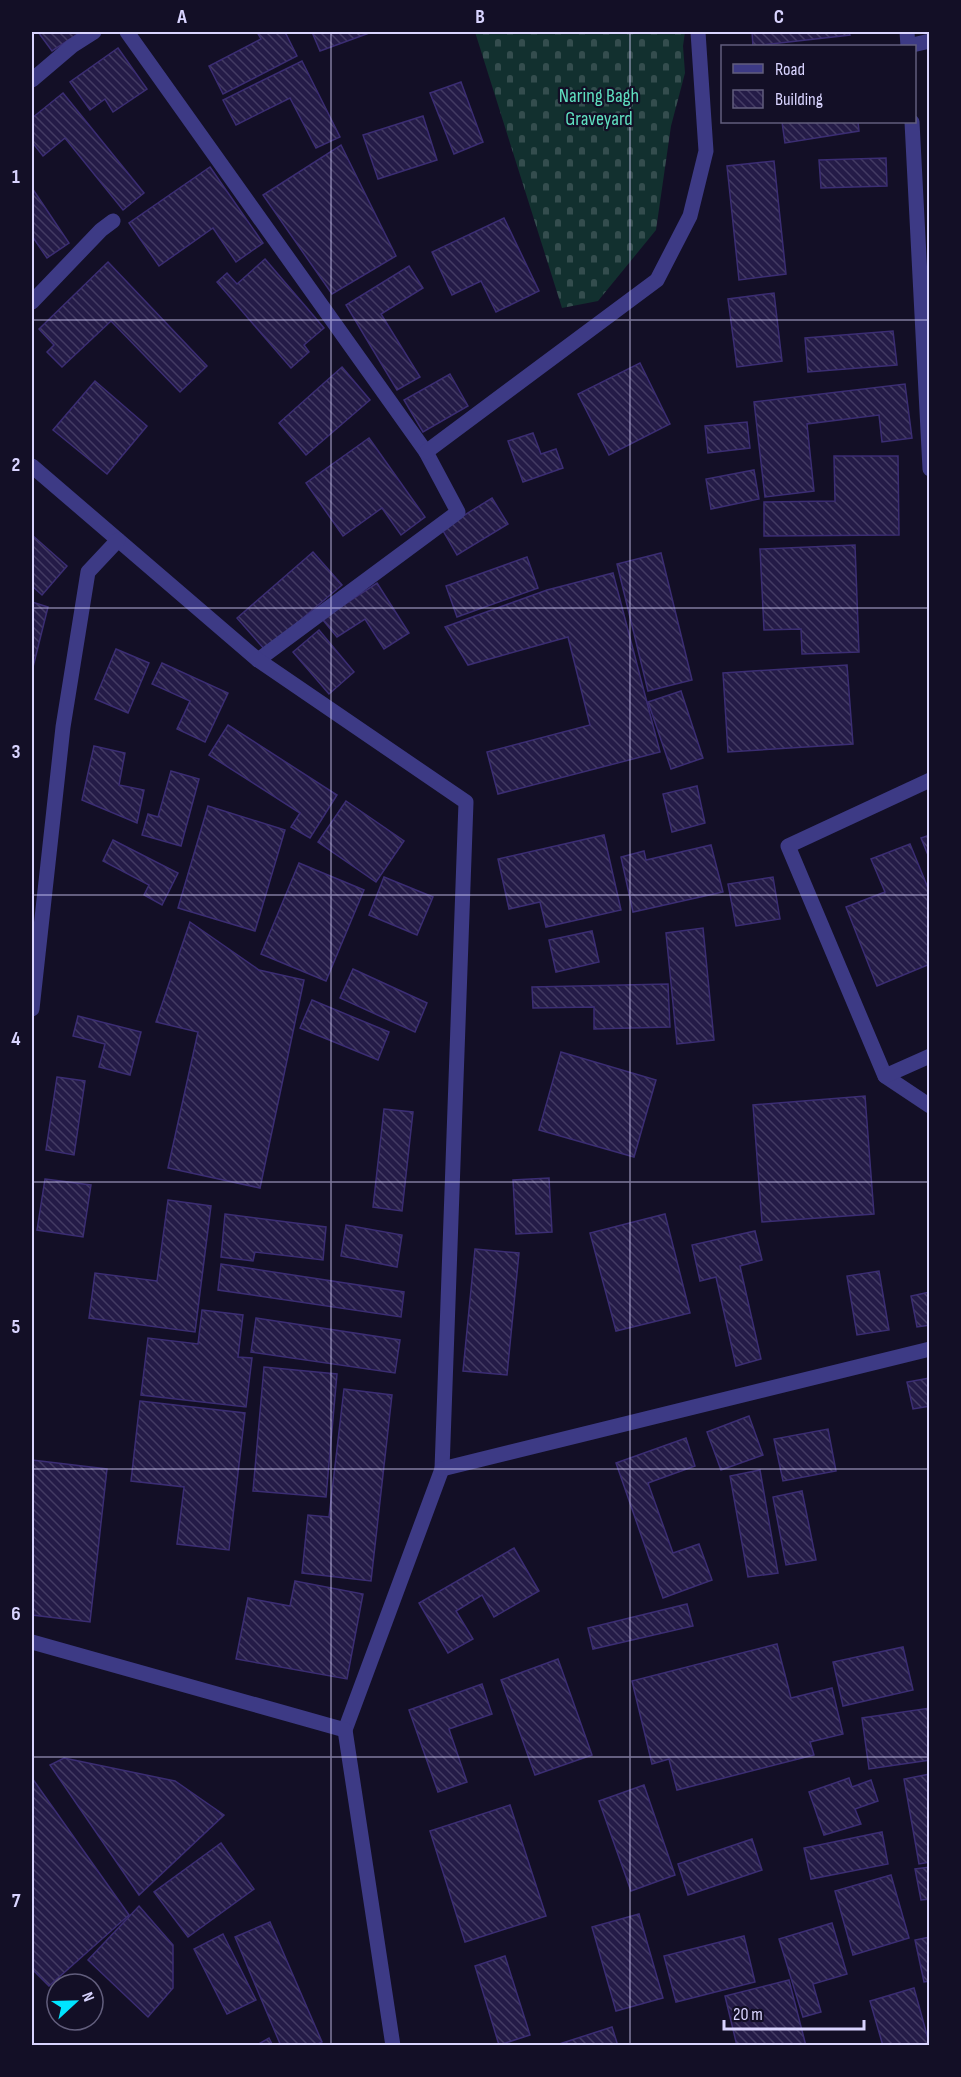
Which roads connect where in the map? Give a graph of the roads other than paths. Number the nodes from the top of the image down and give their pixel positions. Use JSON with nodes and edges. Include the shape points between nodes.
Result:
{"nodes":[{"id":1,"x":94,"y":32,"type":"edge"},
{"id":2,"x":127,"y":32,"type":"edge"},
{"id":3,"x":698,"y":32,"type":"edge"},
{"id":4,"x":930,"y":41,"type":"edge"},
{"id":5,"x":912,"y":45,"type":"edge"},
{"id":6,"x":32,"y":80,"type":"edge"},
{"id":7,"x":912,"y":123,"type":"edge"},
{"id":8,"x":113,"y":221,"type":"dead end"},
{"id":9,"x":32,"y":302,"type":"edge"},
{"id":10,"x":426,"y":452,"type":"junction"},
{"id":11,"x":32,"y":466,"type":"edge"},
{"id":12,"x":930,"y":469,"type":"edge"},
{"id":13,"x":118,"y":540,"type":"junction"},
{"id":14,"x":258,"y":660,"type":"junction"},
{"id":15,"x":930,"y":780,"type":"edge"},
{"id":16,"x":32,"y":1009,"type":"edge"},
{"id":17,"x":930,"y":1056,"type":"edge"},
{"id":18,"x":885,"y":1076,"type":"junction"},
{"id":19,"x":930,"y":1106,"type":"edge"},
{"id":20,"x":930,"y":1349,"type":"edge"},
{"id":21,"x":442,"y":1468,"type":"junction"},
{"id":22,"x":32,"y":1642,"type":"edge"},
{"id":23,"x":345,"y":1730,"type":"junction"},
{"id":24,"x":393,"y":2046,"type":"edge"}],
"edges":[{"from":1,"to":6,"type":"street"},
{"from":2,"to":10,"type":"street"},
{"from":3,"to":10,"type":"street","via":[[706,151],[690,216],[657,280]]},
{"from":4,"to":5,"type":"street"},
{"from":7,"to":12,"type":"street"},
{"from":8,"to":9,"type":"street"},
{"from":10,"to":14,"type":"street","via":[[458,512]]},
{"from":11,"to":13,"type":"street"},
{"from":13,"to":14,"type":"street"},
{"from":13,"to":16,"type":"street","via":[[88,573],[63,727]]},
{"from":14,"to":21,"type":"street","via":[[466,802]]},
{"from":15,"to":18,"type":"street","via":[[788,846]]},
{"from":17,"to":18,"type":"street"},
{"from":18,"to":19,"type":"street"},
{"from":20,"to":21,"type":"street"},
{"from":21,"to":23,"type":"street"},
{"from":22,"to":23,"type":"street"},
{"from":23,"to":24,"type":"street"}]}
